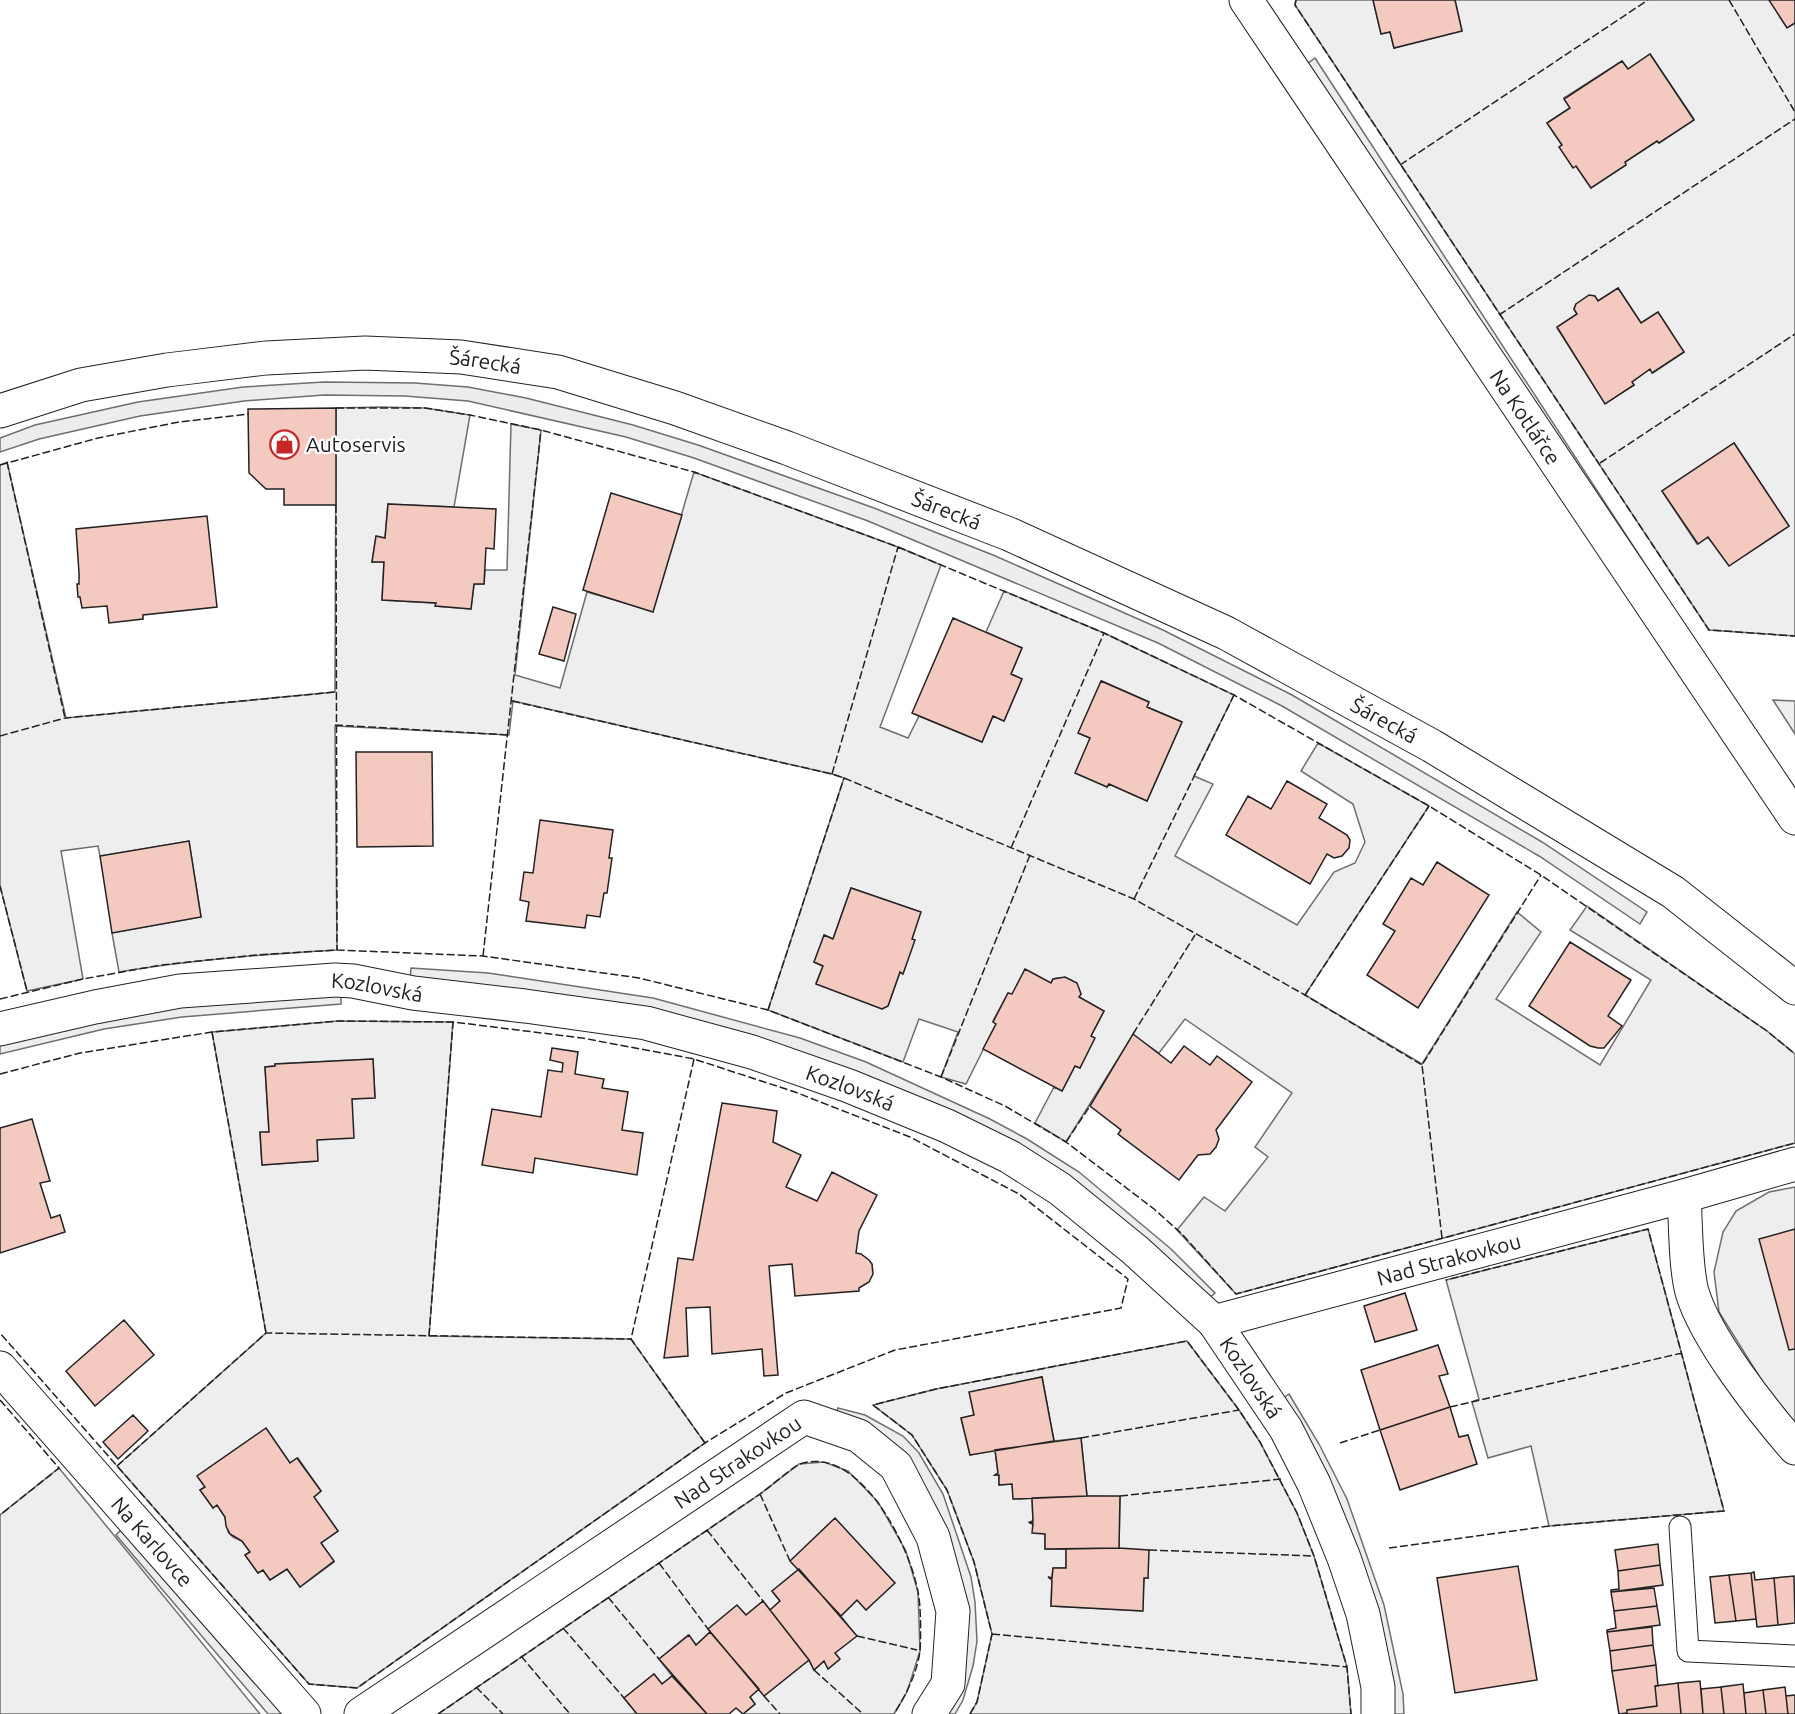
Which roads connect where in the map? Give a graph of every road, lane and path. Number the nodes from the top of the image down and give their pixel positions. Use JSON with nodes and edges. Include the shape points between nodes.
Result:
{"nodes":[{"id":1,"x":1254,"y":5,"type":"edge"},
{"id":2,"x":0,"y":411,"type":"edge"},
{"id":3,"x":1795,"y":818,"type":"edge"},
{"id":4,"x":1795,"y":988,"type":"edge"},
{"id":5,"x":0,"y":1029,"type":"edge"},
{"id":6,"x":1795,"y":1164,"type":"edge"},
{"id":7,"x":1684,"y":1196,"type":"junction"},
{"id":8,"x":1214,"y":1322,"type":"junction"},
{"id":9,"x":0,"y":1368,"type":"edge"},
{"id":10,"x":1795,"y":1448,"type":"edge"},
{"id":11,"x":1680,"y":1527,"type":"dead end"},
{"id":12,"x":1795,"y":1656,"type":"edge"},
{"id":13,"x":304,"y":1714,"type":"edge"},
{"id":14,"x":361,"y":1714,"type":"edge"},
{"id":15,"x":929,"y":1714,"type":"edge"},
{"id":16,"x":1378,"y":1714,"type":"edge"}],
"edges":[{"from":1,"to":3,"type":"street","name":"Na Kotlářce"},
{"from":2,"to":4,"type":"street","name":"Šárecká","via":[[81,385],[166,370],[266,358],[365,353],[461,357],[558,372],[675,408],[1009,534],[1226,633],[1432,746],[1673,892]]},
{"from":5,"to":8,"type":"street","name":"Kozlovská","via":[[180,991],[335,980],[646,1023],[752,1052],[849,1086],[1010,1157],[1060,1189]]},
{"from":6,"to":7,"type":"street","name":"Nad Strakovkou"},
{"from":7,"to":8,"type":"street","name":"Nad Strakovkou"},
{"from":7,"to":10,"type":"street","via":[[1690,1282],[1697,1305],[1731,1364]]},
{"from":8,"to":16,"type":"street","name":"Kozlovská","via":[[1286,1429],[1314,1484],[1363,1614],[1378,1687]]},
{"from":9,"to":13,"type":"street","name":"Na Karlovce"},
{"from":11,"to":12,"type":"lane","via":[[1688,1652]]},
{"from":14,"to":15,"type":"street","name":"Nad Strakovkou","via":[[804,1417],[859,1436],[896,1466],[933,1537],[953,1611],[948,1684]]}]}
